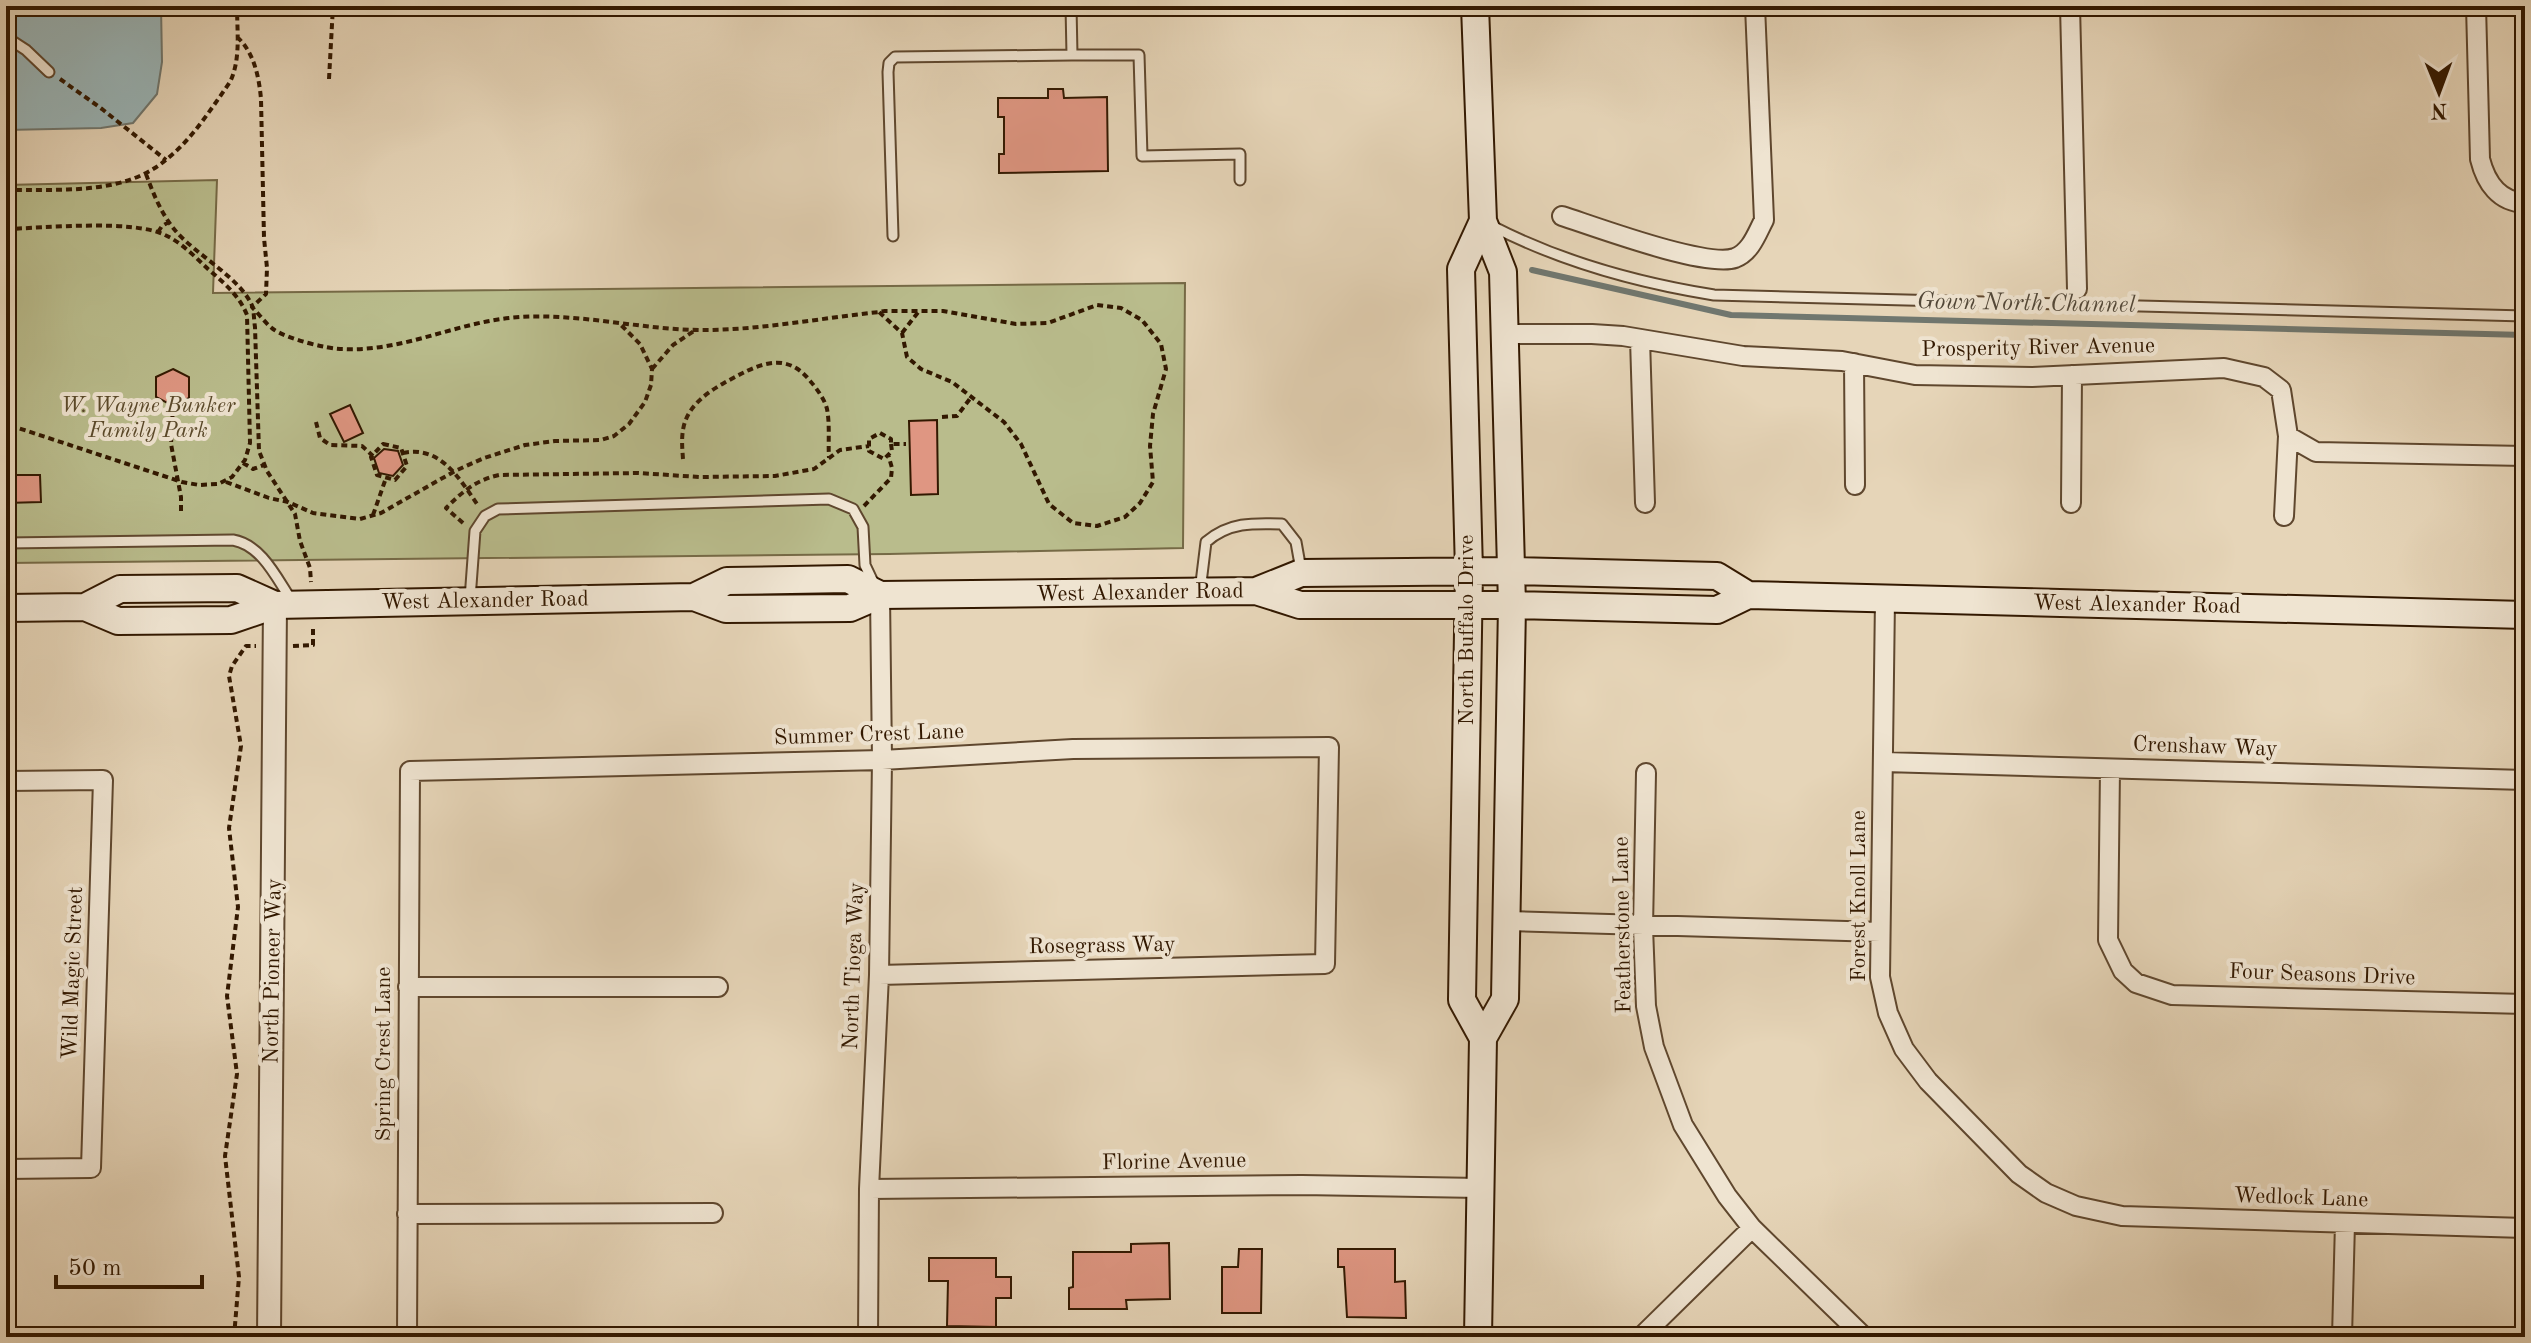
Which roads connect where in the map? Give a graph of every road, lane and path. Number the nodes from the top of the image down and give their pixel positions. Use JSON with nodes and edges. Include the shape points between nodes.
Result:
{"nodes":[{"id":1,"x":237,"y":6,"type":"edge"},
{"id":2,"x":333,"y":6,"type":"edge"},
{"id":3,"x":1071,"y":6,"type":"edge"},
{"id":4,"x":1475,"y":6,"type":"edge"},
{"id":5,"x":1755,"y":6,"type":"edge"},
{"id":6,"x":2070,"y":6,"type":"edge"},
{"id":7,"x":2476,"y":6,"type":"edge"},
{"id":8,"x":6,"y":37,"type":"edge"},
{"id":9,"x":237,"y":37,"type":"junction"},
{"id":10,"x":1072,"y":55,"type":"junction"},
{"id":11,"x":49,"y":72,"type":"joint"},
{"id":12,"x":329,"y":79,"type":"dead end"},
{"id":13,"x":166,"y":160,"type":"junction"},
{"id":14,"x":146,"y":174,"type":"junction"},
{"id":15,"x":1240,"y":180,"type":"dead end"},
{"id":16,"x":6,"y":190,"type":"edge"},
{"id":17,"x":2525,"y":203,"type":"edge"},
{"id":18,"x":1562,"y":216,"type":"dead end"},
{"id":19,"x":1483,"y":221,"type":"junction"},
{"id":20,"x":169,"y":222,"type":"junction"},
{"id":21,"x":6,"y":229,"type":"edge"},
{"id":22,"x":158,"y":232,"type":"junction"},
{"id":23,"x":893,"y":236,"type":"dead end"},
{"id":24,"x":2077,"y":289,"type":"dead end"},
{"id":25,"x":252,"y":307,"type":"junction"},
{"id":26,"x":919,"y":311,"type":"junction"},
{"id":27,"x":879,"y":312,"type":"junction"},
{"id":28,"x":2525,"y":316,"type":"edge"},
{"id":29,"x":620,"y":323,"type":"junction"},
{"id":30,"x":696,"y":329,"type":"junction"},
{"id":31,"x":902,"y":333,"type":"junction"},
{"id":32,"x":1505,"y":334,"type":"junction"},
{"id":33,"x":1640,"y":339,"type":"junction"},
{"id":34,"x":1854,"y":363,"type":"junction"},
{"id":35,"x":652,"y":369,"type":"junction"},
{"id":36,"x":2072,"y":375,"type":"junction"},
{"id":37,"x":972,"y":396,"type":"junction"},
{"id":38,"x":173,"y":406,"type":"dead end"},
{"id":39,"x":942,"y":417,"type":"dead end"},
{"id":40,"x":316,"y":422,"type":"dead end"},
{"id":41,"x":6,"y":424,"type":"edge"},
{"id":42,"x":2288,"y":436,"type":"junction"},
{"id":43,"x":891,"y":444,"type":"junction"},
{"id":44,"x":906,"y":444,"type":"dead end"},
{"id":45,"x":869,"y":446,"type":"junction"},
{"id":46,"x":403,"y":453,"type":"junction"},
{"id":47,"x":888,"y":454,"type":"junction"},
{"id":48,"x":373,"y":456,"type":"junction"},
{"id":49,"x":2525,"y":456,"type":"edge"},
{"id":50,"x":683,"y":459,"type":"dead end"},
{"id":51,"x":829,"y":459,"type":"junction"},
{"id":52,"x":243,"y":463,"type":"junction"},
{"id":53,"x":264,"y":465,"type":"junction"},
{"id":54,"x":455,"y":471,"type":"junction"},
{"id":55,"x":386,"y":478,"type":"junction"},
{"id":56,"x":177,"y":481,"type":"junction"},
{"id":57,"x":223,"y":481,"type":"junction"},
{"id":58,"x":1855,"y":485,"type":"dead end"},
{"id":59,"x":466,"y":489,"type":"junction"},
{"id":60,"x":288,"y":502,"type":"junction"},
{"id":61,"x":1645,"y":503,"type":"dead end"},
{"id":62,"x":2071,"y":503,"type":"dead end"},
{"id":63,"x":181,"y":514,"type":"dead end"},
{"id":64,"x":373,"y":515,"type":"junction"},
{"id":65,"x":867,"y":515,"type":"dead end"},
{"id":66,"x":485,"y":516,"type":"junction"},
{"id":67,"x":2284,"y":516,"type":"dead end"},
{"id":68,"x":461,"y":532,"type":"dead end"},
{"id":69,"x":6,"y":543,"type":"edge"},
{"id":70,"x":1469,"y":571,"type":"junction"},
{"id":71,"x":1511,"y":571,"type":"junction"},
{"id":72,"x":1301,"y":573,"type":"junction"},
{"id":73,"x":1256,"y":591,"type":"junction"},
{"id":74,"x":1200,"y":592,"type":"junction"},
{"id":75,"x":880,"y":595,"type":"junction"},
{"id":76,"x":1748,"y":595,"type":"junction"},
{"id":77,"x":1885,"y":599,"type":"junction"},
{"id":78,"x":470,"y":602,"type":"junction"},
{"id":79,"x":294,"y":604,"type":"junction"},
{"id":80,"x":1468,"y":605,"type":"junction"},
{"id":81,"x":1512,"y":605,"type":"junction"},
{"id":82,"x":6,"y":608,"type":"edge"},
{"id":83,"x":2525,"y":615,"type":"edge"},
{"id":84,"x":276,"y":646,"type":"junction"},
{"id":85,"x":882,"y":760,"type":"junction"},
{"id":86,"x":1884,"y":762,"type":"junction"},
{"id":87,"x":2110,"y":769,"type":"junction"},
{"id":88,"x":410,"y":771,"type":"joint"},
{"id":89,"x":1646,"y":773,"type":"dead end"},
{"id":90,"x":2525,"y":780,"type":"edge"},
{"id":91,"x":6,"y":781,"type":"edge"},
{"id":92,"x":1508,"y":921,"type":"junction"},
{"id":93,"x":1643,"y":927,"type":"junction"},
{"id":94,"x":1880,"y":932,"type":"junction"},
{"id":95,"x":1325,"y":964,"type":"joint"},
{"id":96,"x":879,"y":975,"type":"junction"},
{"id":97,"x":408,"y":987,"type":"junction"},
{"id":98,"x":718,"y":987,"type":"dead end"},
{"id":99,"x":2525,"y":1004,"type":"edge"},
{"id":100,"x":1483,"y":1038,"type":"junction"},
{"id":101,"x":6,"y":1169,"type":"edge"},
{"id":102,"x":1480,"y":1188,"type":"junction"},
{"id":103,"x":869,"y":1189,"type":"junction"},
{"id":104,"x":2076,"y":1206,"type":"joint"},
{"id":105,"x":713,"y":1213,"type":"dead end"},
{"id":106,"x":407,"y":1214,"type":"junction"},
{"id":107,"x":2345,"y":1223,"type":"junction"},
{"id":108,"x":1752,"y":1228,"type":"junction"},
{"id":109,"x":2525,"y":1228,"type":"edge"},
{"id":110,"x":234,"y":1337,"type":"edge"},
{"id":111,"x":269,"y":1337,"type":"edge"},
{"id":112,"x":407,"y":1337,"type":"edge"},
{"id":113,"x":868,"y":1337,"type":"edge"},
{"id":114,"x":1478,"y":1337,"type":"edge"},
{"id":115,"x":1641,"y":1337,"type":"edge"},
{"id":116,"x":1864,"y":1337,"type":"edge"},
{"id":117,"x":2342,"y":1337,"type":"edge"}],
"edges":[{"from":1,"to":9,"type":"path"},
{"from":2,"to":12,"type":"path"},
{"from":3,"to":10,"type":"lane"},
{"from":4,"to":19,"type":"main road","name":"North Buffalo Drive"},
{"from":5,"to":18,"type":"street","via":[[1764,220],[1748,249],[1721,260],[1691,256]]},
{"from":6,"to":24,"type":"street"},
{"from":7,"to":17,"type":"street","via":[[2484,177],[2494,190]]},
{"from":8,"to":11,"type":"lane"},
{"from":9,"to":13,"type":"path","via":[[237,67],[230,82]]},
{"from":9,"to":25,"type":"path","via":[[259,77],[261,99],[266,294]]},
{"from":10,"to":15,"type":"lane","via":[[1139,55],[1142,156],[1240,154]]},
{"from":10,"to":23,"type":"lane","via":[[895,57],[889,63]]},
{"from":11,"to":13,"type":"path"},
{"from":13,"to":14,"type":"path"},
{"from":14,"to":16,"type":"path","via":[[94,187]]},
{"from":14,"to":20,"type":"path"},
{"from":19,"to":28,"type":"lane","via":[[1527,244],[1664,287],[1714,295]]},
{"from":19,"to":32,"type":"main road","name":"North Buffalo Drive","via":[[1503,272]]},
{"from":19,"to":70,"type":"main road","name":"North Buffalo Drive","via":[[1461,269]]},
{"from":20,"to":22,"type":"path"},
{"from":20,"to":25,"type":"path"},
{"from":21,"to":22,"type":"path","via":[[121,227]]},
{"from":22,"to":52,"type":"path","via":[[220,279],[244,308],[250,443]]},
{"from":25,"to":29,"type":"path","via":[[274,330],[340,349],[398,346],[453,328],[509,318]]},
{"from":25,"to":53,"type":"path","via":[[257,430]]},
{"from":26,"to":27,"type":"path"},
{"from":26,"to":31,"type":"path"},
{"from":26,"to":37,"type":"path","via":[[1048,323],[1097,305],[1121,308],[1142,320],[1161,344],[1166,369],[1153,414],[1153,482],[1125,517],[1097,526],[1073,523],[1049,504],[1021,444],[1004,422]]},
{"from":27,"to":30,"type":"path"},
{"from":27,"to":31,"type":"path"},
{"from":29,"to":30,"type":"path"},
{"from":29,"to":35,"type":"path","via":[[640,344]]},
{"from":30,"to":35,"type":"path"},
{"from":31,"to":37,"type":"path","via":[[907,357]]},
{"from":32,"to":33,"type":"street","name":"Prosperity River Avenue"},
{"from":32,"to":71,"type":"main road","name":"North Buffalo Drive"},
{"from":33,"to":34,"type":"street","name":"Prosperity River Avenue","via":[[1743,356]]},
{"from":33,"to":61,"type":"street"},
{"from":34,"to":36,"type":"street","name":"Prosperity River Avenue","via":[[1915,375]]},
{"from":34,"to":58,"type":"street"},
{"from":35,"to":54,"type":"path","via":[[645,402],[614,436],[525,445]]},
{"from":36,"to":42,"type":"street","name":"Prosperity River Avenue","via":[[2224,368],[2264,377],[2281,390]]},
{"from":36,"to":62,"type":"street"},
{"from":37,"to":39,"type":"path","via":[[957,416]]},
{"from":38,"to":56,"type":"path","via":[[171,444]]},
{"from":40,"to":48,"type":"path","via":[[320,438],[330,445],[362,446]]},
{"from":41,"to":56,"type":"path"},
{"from":42,"to":49,"type":"street","via":[[2316,452]]},
{"from":42,"to":67,"type":"street","name":"Prosperity River Avenue"},
{"from":43,"to":44,"type":"path"},
{"from":43,"to":45,"type":"path","via":[[880,433],[869,439]]},
{"from":43,"to":47,"type":"path"},
{"from":45,"to":47,"type":"path","via":[[884,459]]},
{"from":45,"to":51,"type":"path","via":[[840,450]]},
{"from":46,"to":48,"type":"path","via":[[383,444]]},
{"from":46,"to":54,"type":"path","via":[[420,451]]},
{"from":46,"to":55,"type":"path","via":[[407,466],[395,480]]},
{"from":47,"to":65,"type":"path","via":[[891,478],[863,506]]},
{"from":48,"to":55,"type":"path","via":[[377,475]]},
{"from":50,"to":51,"type":"path","via":[[685,420],[697,402],[748,370],[783,362],[801,369],[827,407]]},
{"from":51,"to":59,"type":"path","via":[[814,469],[775,476],[499,475]]},
{"from":52,"to":53,"type":"path","via":[[253,469]]},
{"from":52,"to":57,"type":"path"},
{"from":53,"to":60,"type":"path"},
{"from":54,"to":59,"type":"path"},
{"from":54,"to":64,"type":"path"},
{"from":55,"to":64,"type":"path"},
{"from":56,"to":57,"type":"path"},
{"from":56,"to":63,"type":"path"},
{"from":57,"to":60,"type":"path"},
{"from":59,"to":66,"type":"path"},
{"from":59,"to":68,"type":"path","via":[[446,508],[463,521]]},
{"from":60,"to":64,"type":"path","via":[[313,513],[360,519]]},
{"from":60,"to":79,"type":"path","via":[[310,568]]},
{"from":66,"to":75,"type":"lane","via":[[498,509],[829,499],[853,509],[863,527],[865,565]]},
{"from":66,"to":78,"type":"lane","via":[[475,531]]},
{"from":69,"to":79,"type":"lane","via":[[245,542]]},
{"from":70,"to":71,"type":"main road","name":"West Alexander Road"},
{"from":70,"to":72,"type":"main road","name":"West Alexander Road"},
{"from":70,"to":80,"type":"main road","name":"North Buffalo Drive"},
{"from":71,"to":76,"type":"main road","name":"West Alexander Road","via":[[1717,576]]},
{"from":71,"to":81,"type":"main road","name":"North Buffalo Drive"},
{"from":72,"to":73,"type":"main road","name":"West Alexander Road"},
{"from":72,"to":74,"type":"lane","via":[[1296,542],[1282,524],[1256,523],[1220,530],[1206,542]]},
{"from":73,"to":74,"type":"main road","name":"West Alexander Road"},
{"from":73,"to":80,"type":"main road","name":"West Alexander Road","via":[[1300,605]]},
{"from":74,"to":75,"type":"main road","name":"West Alexander Road"},
{"from":75,"to":78,"type":"main road","name":"West Alexander Road","via":[[848,579],[727,581],[694,597]]},
{"from":75,"to":85,"type":"street","name":"North Tioga Way"},
{"from":76,"to":77,"type":"main road","name":"West Alexander Road"},
{"from":76,"to":81,"type":"main road","name":"West Alexander Road","via":[[1717,610]]},
{"from":77,"to":83,"type":"main road","name":"West Alexander Road"},
{"from":77,"to":86,"type":"street","name":"Forest Knoll Lane"},
{"from":78,"to":79,"type":"main road","name":"West Alexander Road"},
{"from":79,"to":82,"type":"main road","name":"West Alexander Road","via":[[237,588],[120,589],[85,607]]},
{"from":79,"to":84,"type":"street","name":"North Pioneer Way"},
{"from":79,"to":84,"type":"path","via":[[313,645]]},
{"from":80,"to":81,"type":"main road","name":"West Alexander Road"},
{"from":80,"to":100,"type":"main road","name":"North Buffalo Drive","via":[[1462,1000]]},
{"from":81,"to":92,"type":"main road","name":"North Buffalo Drive"},
{"from":84,"to":110,"type":"path","via":[[246,646],[229,676],[241,746],[229,828],[238,907],[227,996],[237,1074],[225,1156],[239,1277]]},
{"from":84,"to":111,"type":"street","name":"North Pioneer Way"},
{"from":85,"to":88,"type":"street","name":"Summer Crest Lane"},
{"from":85,"to":95,"type":"street","name":"Summer Crest Lane","via":[[1073,749],[1329,747]]},
{"from":85,"to":96,"type":"street","name":"North Tioga Way"},
{"from":86,"to":87,"type":"street","name":"Crenshaw Way"},
{"from":86,"to":94,"type":"street","name":"Forest Knoll Lane"},
{"from":87,"to":90,"type":"street","name":"Crenshaw Way"},
{"from":87,"to":99,"type":"street","name":"Four Seasons Drive","via":[[2108,940],[2123,971],[2136,983],[2172,995]]},
{"from":88,"to":97,"type":"street","name":"Spring Crest Lane"},
{"from":89,"to":93,"type":"street","name":"Featherstone Lane"},
{"from":91,"to":101,"type":"street","name":"Wild Magic Street","via":[[103,780],[91,1168]]},
{"from":92,"to":93,"type":"street"},
{"from":92,"to":100,"type":"main road","name":"North Buffalo Drive","via":[[1505,999]]},
{"from":93,"to":94,"type":"street"},
{"from":93,"to":108,"type":"street","name":"Featherstone Lane","via":[[1646,1006],[1654,1047],[1683,1125]]},
{"from":94,"to":104,"type":"street","name":"Forest Knoll Lane","via":[[1880,977],[1904,1049],[1928,1081],[2019,1174]]},
{"from":95,"to":96,"type":"street","name":"Rosegrass Way"},
{"from":96,"to":103,"type":"street","name":"North Tioga Way"},
{"from":97,"to":98,"type":"street"},
{"from":97,"to":106,"type":"street","name":"Spring Crest Lane"},
{"from":100,"to":102,"type":"main road","name":"North Buffalo Drive"},
{"from":102,"to":103,"type":"street","name":"Florine Avenue"},
{"from":102,"to":114,"type":"main road","name":"North Buffalo Drive"},
{"from":103,"to":113,"type":"street","name":"North Tioga Way"},
{"from":104,"to":107,"type":"street","name":"Wedlock Lane","via":[[2122,1216]]},
{"from":105,"to":106,"type":"street"},
{"from":106,"to":112,"type":"street","name":"Spring Crest Lane"},
{"from":107,"to":109,"type":"street","name":"Wedlock Lane"},
{"from":107,"to":117,"type":"street"},
{"from":108,"to":115,"type":"street"},
{"from":108,"to":116,"type":"street","name":"Featherstone Lane"}]}
